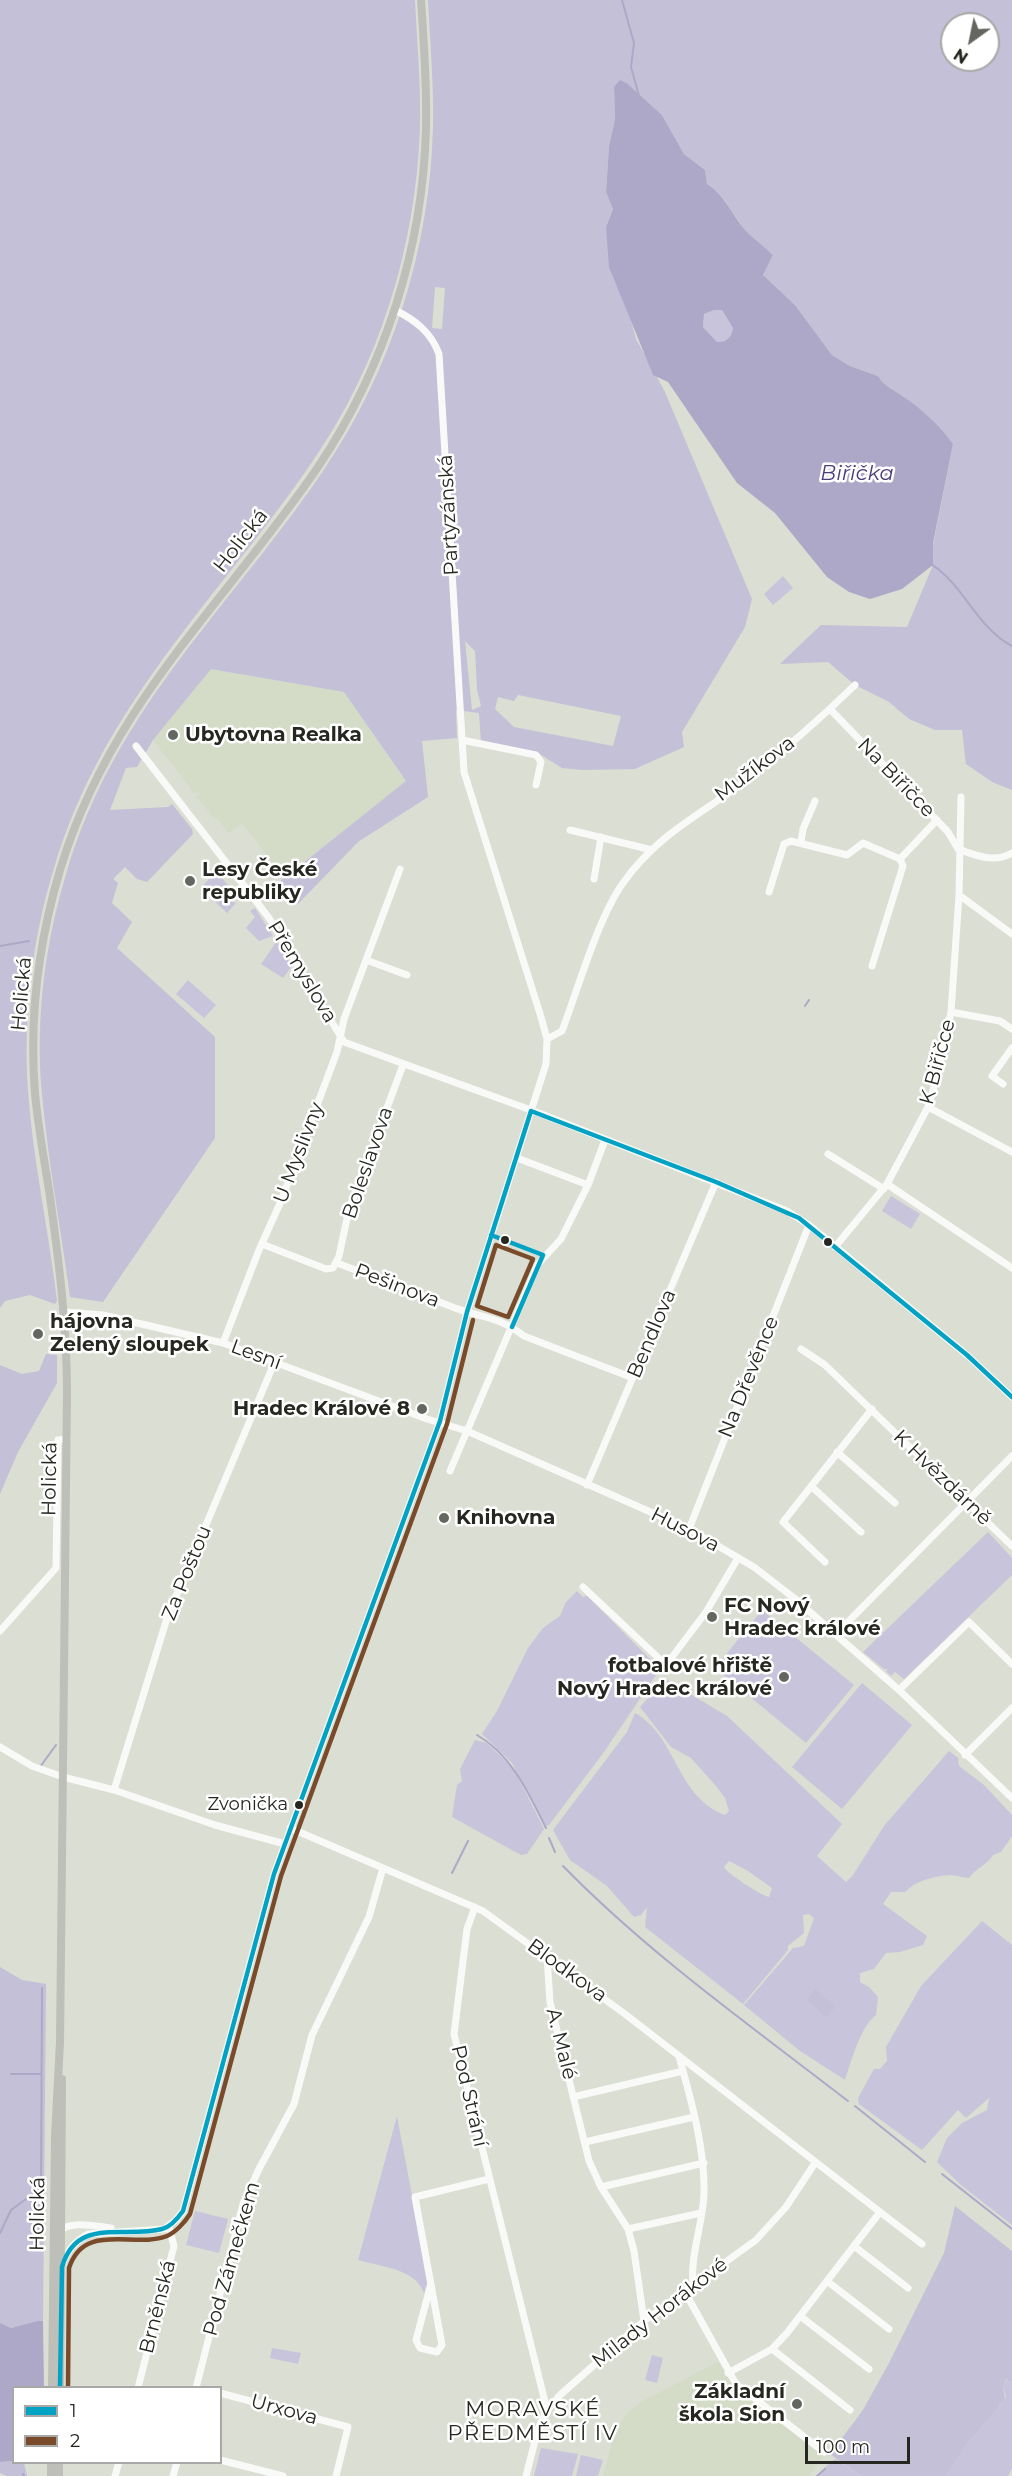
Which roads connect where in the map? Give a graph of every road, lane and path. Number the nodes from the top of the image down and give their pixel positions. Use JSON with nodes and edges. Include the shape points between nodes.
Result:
{"nodes":[{"id":1,"x":421,"y":0,"type":"edge"},
{"id":2,"x":395,"y":310,"type":"junction"},
{"id":3,"x":855,"y":685,"type":"dead end"},
{"id":4,"x":830,"y":709,"type":"junction"},
{"id":5,"x":462,"y":740,"type":"junction"},
{"id":6,"x":136,"y":746,"type":"dead end"},
{"id":7,"x":536,"y":785,"type":"dead end"},
{"id":8,"x":961,"y":797,"type":"dead end"},
{"id":9,"x":814,"y":801,"type":"dead end"},
{"id":10,"x":937,"y":820,"type":"junction"},
{"id":11,"x":570,"y":830,"type":"dead end"},
{"id":12,"x":601,"y":837,"type":"junction"},
{"id":13,"x":801,"y":842,"type":"junction"},
{"id":14,"x":958,"y":849,"type":"junction"},
{"id":15,"x":652,"y":850,"type":"junction"},
{"id":16,"x":1012,"y":853,"type":"edge"},
{"id":17,"x":900,"y":859,"type":"junction"},
{"id":18,"x":400,"y":869,"type":"dead end"},
{"id":19,"x":594,"y":879,"type":"dead end"},
{"id":20,"x":769,"y":892,"type":"dead end"},
{"id":21,"x":959,"y":895,"type":"junction"},
{"id":22,"x":1012,"y":934,"type":"edge"},
{"id":23,"x":366,"y":960,"type":"junction"},
{"id":24,"x":872,"y":966,"type":"dead end"},
{"id":25,"x":407,"y":975,"type":"dead end"},
{"id":26,"x":951,"y":1012,"type":"junction"},
{"id":27,"x":1012,"y":1029,"type":"edge"},
{"id":28,"x":339,"y":1034,"type":"junction"},
{"id":29,"x":547,"y":1039,"type":"junction"},
{"id":30,"x":1012,"y":1048,"type":"edge"},
{"id":31,"x":403,"y":1065,"type":"junction"},
{"id":32,"x":1003,"y":1084,"type":"dead end"},
{"id":33,"x":928,"y":1107,"type":"junction"},
{"id":34,"x":531,"y":1111,"type":"junction"},
{"id":35,"x":606,"y":1140,"type":"junction"},
{"id":36,"x":1012,"y":1152,"type":"edge"},
{"id":37,"x":828,"y":1154,"type":"dead end"},
{"id":38,"x":517,"y":1158,"type":"junction"},
{"id":39,"x":716,"y":1182,"type":"junction"},
{"id":40,"x":588,"y":1185,"type":"junction"},
{"id":41,"x":885,"y":1186,"type":"junction"},
{"id":42,"x":809,"y":1225,"type":"junction"},
{"id":43,"x":262,"y":1244,"type":"junction"},
{"id":44,"x":835,"y":1247,"type":"junction"},
{"id":45,"x":337,"y":1263,"type":"junction"},
{"id":46,"x":1012,"y":1268,"type":"edge"},
{"id":47,"x":65,"y":1312,"type":"junction"},
{"id":48,"x":467,"y":1312,"type":"junction"},
{"id":49,"x":512,"y":1327,"type":"junction"},
{"id":50,"x":223,"y":1342,"type":"junction"},
{"id":51,"x":801,"y":1349,"type":"dead end"},
{"id":52,"x":275,"y":1362,"type":"junction"},
{"id":53,"x":633,"y":1378,"type":"junction"},
{"id":54,"x":1012,"y":1397,"type":"edge"},
{"id":55,"x":872,"y":1409,"type":"junction"},
{"id":56,"x":440,"y":1421,"type":"junction"},
{"id":57,"x":467,"y":1431,"type":"junction"},
{"id":58,"x":67,"y":1439,"type":"junction"},
{"id":59,"x":837,"y":1452,"type":"junction"},
{"id":60,"x":1012,"y":1456,"type":"edge"},
{"id":61,"x":450,"y":1471,"type":"dead end"},
{"id":62,"x":587,"y":1485,"type":"junction"},
{"id":63,"x":811,"y":1486,"type":"junction"},
{"id":64,"x":967,"y":1502,"type":"junction"},
{"id":65,"x":895,"y":1503,"type":"dead end"},
{"id":66,"x":689,"y":1529,"type":"junction"},
{"id":67,"x":861,"y":1532,"type":"dead end"},
{"id":68,"x":1012,"y":1546,"type":"edge"},
{"id":69,"x":738,"y":1558,"type":"junction"},
{"id":70,"x":825,"y":1562,"type":"dead end"},
{"id":71,"x":583,"y":1587,"type":"dead end"},
{"id":72,"x":0,"y":1631,"type":"edge"},
{"id":73,"x":836,"y":1634,"type":"junction"},
{"id":74,"x":1012,"y":1664,"type":"edge"},
{"id":75,"x":899,"y":1690,"type":"junction"},
{"id":76,"x":1012,"y":1708,"type":"edge"},
{"id":77,"x":0,"y":1747,"type":"edge"},
{"id":78,"x":965,"y":1755,"type":"junction"},
{"id":79,"x":63,"y":1777,"type":"junction"},
{"id":80,"x":114,"y":1790,"type":"junction"},
{"id":81,"x":1012,"y":1798,"type":"edge"},
{"id":82,"x":290,"y":1828,"type":"junction"},
{"id":83,"x":285,"y":1844,"type":"junction"},
{"id":84,"x":383,"y":1868,"type":"junction"},
{"id":85,"x":475,"y":1907,"type":"junction"},
{"id":86,"x":548,"y":1956,"type":"junction"},
{"id":87,"x":60,"y":2042,"type":"junction"},
{"id":88,"x":679,"y":2056,"type":"junction"},
{"id":89,"x":683,"y":2071,"type":"junction"},
{"id":90,"x":573,"y":2097,"type":"junction"},
{"id":91,"x":693,"y":2117,"type":"junction"},
{"id":92,"x":585,"y":2142,"type":"junction"},
{"id":93,"x":704,"y":2163,"type":"junction"},
{"id":94,"x":815,"y":2163,"type":"junction"},
{"id":95,"x":489,"y":2179,"type":"junction"},
{"id":96,"x":601,"y":2187,"type":"junction"},
{"id":97,"x":880,"y":2212,"type":"junction"},
{"id":98,"x":62,"y":2213,"type":"junction"},
{"id":99,"x":701,"y":2213,"type":"junction"},
{"id":100,"x":74,"y":2225,"type":"junction"},
{"id":101,"x":169,"y":2227,"type":"junction"},
{"id":102,"x":62,"y":2228,"type":"junction"},
{"id":103,"x":628,"y":2229,"type":"junction"},
{"id":104,"x":131,"y":2231,"type":"junction"},
{"id":105,"x":54,"y":2241,"type":"junction"},
{"id":106,"x":922,"y":2244,"type":"dead end"},
{"id":107,"x":854,"y":2246,"type":"junction"},
{"id":108,"x":62,"y":2267,"type":"junction"},
{"id":109,"x":827,"y":2281,"type":"junction"},
{"id":110,"x":431,"y":2284,"type":"junction"},
{"id":111,"x":693,"y":2286,"type":"junction"},
{"id":112,"x":908,"y":2288,"type":"dead end"},
{"id":113,"x":685,"y":2292,"type":"junction"},
{"id":114,"x":800,"y":2316,"type":"junction"},
{"id":115,"x":644,"y":2321,"type":"junction"},
{"id":116,"x":889,"y":2329,"type":"dead end"},
{"id":117,"x":772,"y":2349,"type":"junction"},
{"id":118,"x":870,"y":2369,"type":"dead end"},
{"id":119,"x":728,"y":2373,"type":"junction"},
{"id":120,"x":52,"y":2386,"type":"edge"},
{"id":121,"x":60,"y":2386,"type":"edge"},
{"id":122,"x":139,"y":2386,"type":"edge"},
{"id":123,"x":197,"y":2386,"type":"edge"},
{"id":124,"x":222,"y":2395,"type":"edge"},
{"id":125,"x":547,"y":2410,"type":"junction"},
{"id":126,"x":850,"y":2410,"type":"dead end"},
{"id":127,"x":824,"y":2452,"type":"dead end"},
{"id":128,"x":222,"y":2460,"type":"edge"},
{"id":129,"x":284,"y":2476,"type":"edge"},
{"id":130,"x":336,"y":2476,"type":"edge"},
{"id":131,"x":526,"y":2476,"type":"edge"}],
"edges":[{"from":1,"to":2,"type":"main road","name":"Holická","via":[[425,153],[414,240]]},
{"from":2,"to":5,"type":"street","name":"Partyzánská","via":[[428,334],[440,362]]},
{"from":2,"to":47,"type":"main road","name":"Holická","via":[[353,409],[318,467],[160,673],[118,735],[85,801],[60,868],[39,968],[34,1078]]},
{"from":3,"to":4,"type":"street","name":"Mužíkova"},
{"from":4,"to":10,"type":"street","name":"Na Biřičce"},
{"from":4,"to":15,"type":"street","name":"Mužíkova","via":[[772,760],[688,819]]},
{"from":5,"to":7,"type":"street","via":[[536,755],[541,762]]},
{"from":5,"to":29,"type":"street","name":"Partyzánská","via":[[464,772]]},
{"from":6,"to":28,"type":"street","name":"Přemyslova","via":[[269,918]]},
{"from":8,"to":14,"type":"street","name":"K Biřičce"},
{"from":9,"to":13,"type":"street"},
{"from":10,"to":14,"type":"street","name":"Na Biřičce"},
{"from":10,"to":17,"type":"street"},
{"from":11,"to":12,"type":"street"},
{"from":12,"to":15,"type":"street"},
{"from":12,"to":19,"type":"street"},
{"from":13,"to":17,"type":"street","via":[[847,855],[863,843]]},
{"from":13,"to":20,"type":"street","via":[[784,844]]},
{"from":14,"to":16,"type":"street","via":[[985,858],[1001,859]]},
{"from":14,"to":21,"type":"street","name":"K Biřičce"},
{"from":15,"to":29,"type":"street","name":"Mužíkova","via":[[616,893],[562,1030]]},
{"from":17,"to":24,"type":"street","via":[[903,866]]},
{"from":18,"to":23,"type":"street","name":"U Myslivny"},
{"from":21,"to":22,"type":"street"},
{"from":21,"to":26,"type":"street","name":"K Biřičce"},
{"from":23,"to":25,"type":"street"},
{"from":23,"to":28,"type":"street","name":"U Myslivny"},
{"from":26,"to":27,"type":"street","via":[[1000,1021]]},
{"from":26,"to":33,"type":"street","name":"K Biřičce"},
{"from":28,"to":31,"type":"street","name":"Přemyslova","via":[[349,1045]]},
{"from":28,"to":43,"type":"street","name":"U Myslivny","via":[[337,1052]]},
{"from":29,"to":34,"type":"street","name":"Partyzánská","via":[[546,1064]]},
{"from":30,"to":32,"type":"street","via":[[992,1076]]},
{"from":31,"to":34,"type":"street","name":"Přemyslova"},
{"from":31,"to":45,"type":"street","name":"Boleslavova","via":[[349,1209]]},
{"from":33,"to":36,"type":"street"},
{"from":33,"to":41,"type":"street","name":"K Biřičce"},
{"from":34,"to":35,"type":"street","name":"Přemyslova"},
{"from":34,"to":38,"type":"street"},
{"from":35,"to":39,"type":"street","name":"Přemyslova"},
{"from":35,"to":40,"type":"street"},
{"from":37,"to":41,"type":"street"},
{"from":38,"to":40,"type":"street"},
{"from":38,"to":48,"type":"street"},
{"from":39,"to":42,"type":"street","name":"Přemyslova","via":[[787,1211]]},
{"from":39,"to":53,"type":"street","name":"Bendlova"},
{"from":40,"to":49,"type":"street","via":[[561,1239],[543,1255]]},
{"from":41,"to":44,"type":"street","name":"K Biřičce"},
{"from":41,"to":46,"type":"street"},
{"from":42,"to":44,"type":"street","name":"Přemyslova"},
{"from":42,"to":66,"type":"street","name":"Na Dřevěnce"},
{"from":43,"to":45,"type":"street","name":"Pešinova","via":[[330,1270]]},
{"from":43,"to":50,"type":"street","name":"U Myslivny"},
{"from":44,"to":54,"type":"street","name":"Přemyslova"},
{"from":45,"to":48,"type":"street","name":"Pešinova"},
{"from":47,"to":50,"type":"street","name":"Lesní","via":[[103,1315]]},
{"from":47,"to":58,"type":"main road","name":"Holická"},
{"from":48,"to":49,"type":"street","name":"Pešinova","via":[[483,1314]]},
{"from":48,"to":56,"type":"street"},
{"from":49,"to":53,"type":"street","name":"Pešinova","via":[[524,1336]]},
{"from":49,"to":57,"type":"street"},
{"from":50,"to":52,"type":"street","name":"Lesní"},
{"from":51,"to":55,"type":"street","name":"K Hvězdárně","via":[[825,1365]]},
{"from":52,"to":56,"type":"street","name":"Lesní"},
{"from":52,"to":80,"type":"street","name":"Za Poštou","via":[[168,1615]]},
{"from":53,"to":62,"type":"street","name":"Bendlova"},
{"from":55,"to":59,"type":"street"},
{"from":55,"to":64,"type":"street","name":"K Hvězdárně"},
{"from":56,"to":57,"type":"street","name":"Husova"},
{"from":56,"to":82,"type":"street"},
{"from":57,"to":61,"type":"street"},
{"from":57,"to":62,"type":"street","name":"Husova"},
{"from":58,"to":72,"type":"street","via":[[58,1440],[56,1568]]},
{"from":58,"to":79,"type":"main road","name":"Holická"},
{"from":59,"to":63,"type":"street"},
{"from":59,"to":65,"type":"street"},
{"from":60,"to":64,"type":"street"},
{"from":62,"to":66,"type":"street","name":"Husova"},
{"from":63,"to":67,"type":"street"},
{"from":63,"to":70,"type":"street","via":[[783,1522]]},
{"from":64,"to":68,"type":"street","name":"K Hvězdárně"},
{"from":64,"to":73,"type":"street"},
{"from":66,"to":69,"type":"street","name":"Husova"},
{"from":69,"to":71,"type":"street","via":[[706,1612],[666,1665]]},
{"from":69,"to":73,"type":"street","name":"Husova"},
{"from":73,"to":75,"type":"street","name":"Husova"},
{"from":74,"to":75,"type":"street","via":[[969,1622]]},
{"from":75,"to":78,"type":"street","name":"Husova"},
{"from":76,"to":78,"type":"street"},
{"from":77,"to":79,"type":"street","via":[[32,1766]]},
{"from":78,"to":81,"type":"street","name":"Husova"},
{"from":79,"to":80,"type":"street"},
{"from":79,"to":87,"type":"main road","name":"Holická"},
{"from":80,"to":83,"type":"street"},
{"from":82,"to":83,"type":"street"},
{"from":82,"to":84,"type":"street","name":"Blodkova"},
{"from":83,"to":101,"type":"street","via":[[259,1925],[183,2211]]},
{"from":84,"to":85,"type":"street","name":"Blodkova"},
{"from":84,"to":123,"type":"street","name":"Pod Zámečkem","via":[[369,1917],[312,2035],[294,2104],[243,2204]]},
{"from":85,"to":86,"type":"street","name":"Blodkova"},
{"from":85,"to":95,"type":"street","name":"Pod Strání","via":[[468,1918],[454,2034]]},
{"from":86,"to":88,"type":"street","name":"Blodkova"},
{"from":86,"to":90,"type":"street","name":"A. Malé","via":[[550,2002]]},
{"from":87,"to":98,"type":"main road","name":"Holická"},
{"from":87,"to":105,"type":"main road","name":"Holická"},
{"from":88,"to":89,"type":"street"},
{"from":88,"to":94,"type":"street","name":"Blodkova"},
{"from":89,"to":90,"type":"street","name":"A. Malé"},
{"from":89,"to":91,"type":"street"},
{"from":90,"to":92,"type":"street","name":"A. Malé"},
{"from":91,"to":92,"type":"street"},
{"from":91,"to":93,"type":"street"},
{"from":92,"to":96,"type":"street","name":"A. Malé"},
{"from":93,"to":96,"type":"street"},
{"from":93,"to":99,"type":"street"},
{"from":94,"to":97,"type":"street","name":"Blodkova"},
{"from":94,"to":111,"type":"street","name":"Milady Horákové","via":[[786,2207],[756,2240]]},
{"from":95,"to":110,"type":"street","via":[[415,2197]]},
{"from":95,"to":125,"type":"street","name":"Pod Strání"},
{"from":96,"to":103,"type":"street","name":"A. Malé"},
{"from":97,"to":106,"type":"street","name":"Blodkova"},
{"from":97,"to":107,"type":"street"},
{"from":98,"to":100,"type":"street","via":[[65,2221]]},
{"from":98,"to":102,"type":"main road","name":"Holická"},
{"from":99,"to":103,"type":"street"},
{"from":99,"to":111,"type":"street","via":[[692,2255]]},
{"from":100,"to":102,"type":"street","name":"Brněnská"},
{"from":100,"to":104,"type":"street","name":"Brněnská"},
{"from":101,"to":104,"type":"street","name":"Brněnská","via":[[152,2232]]},
{"from":101,"to":122,"type":"street","name":"Brněnská","via":[[174,2246]]},
{"from":102,"to":105,"type":"street"},
{"from":102,"to":108,"type":"main road","name":"Holická"},
{"from":103,"to":115,"type":"street","name":"A. Malé"},
{"from":104,"to":108,"type":"street","name":"Brněnská","via":[[88,2234],[69,2250]]},
{"from":105,"to":120,"type":"main road","name":"Holická"},
{"from":107,"to":109,"type":"street"},
{"from":107,"to":112,"type":"street"},
{"from":108,"to":121,"type":"main road","name":"Holická"},
{"from":109,"to":114,"type":"street"},
{"from":109,"to":116,"type":"street"},
{"from":110,"to":110,"type":"street","via":[[416,2340],[420,2348],[437,2352],[442,2345]]},
{"from":111,"to":113,"type":"street","name":"Milady Horákové"},
{"from":113,"to":115,"type":"street","name":"Milady Horákové"},
{"from":113,"to":119,"type":"street"},
{"from":114,"to":117,"type":"street"},
{"from":114,"to":118,"type":"street"},
{"from":115,"to":125,"type":"street","name":"Milady Horákové"},
{"from":117,"to":119,"type":"street"},
{"from":117,"to":126,"type":"street"},
{"from":119,"to":127,"type":"street","via":[[736,2384]]},
{"from":124,"to":130,"type":"street","name":"Urxova","via":[[348,2427]]},
{"from":125,"to":131,"type":"street","name":"Milady Horákové"},
{"from":128,"to":129,"type":"street"}]}
